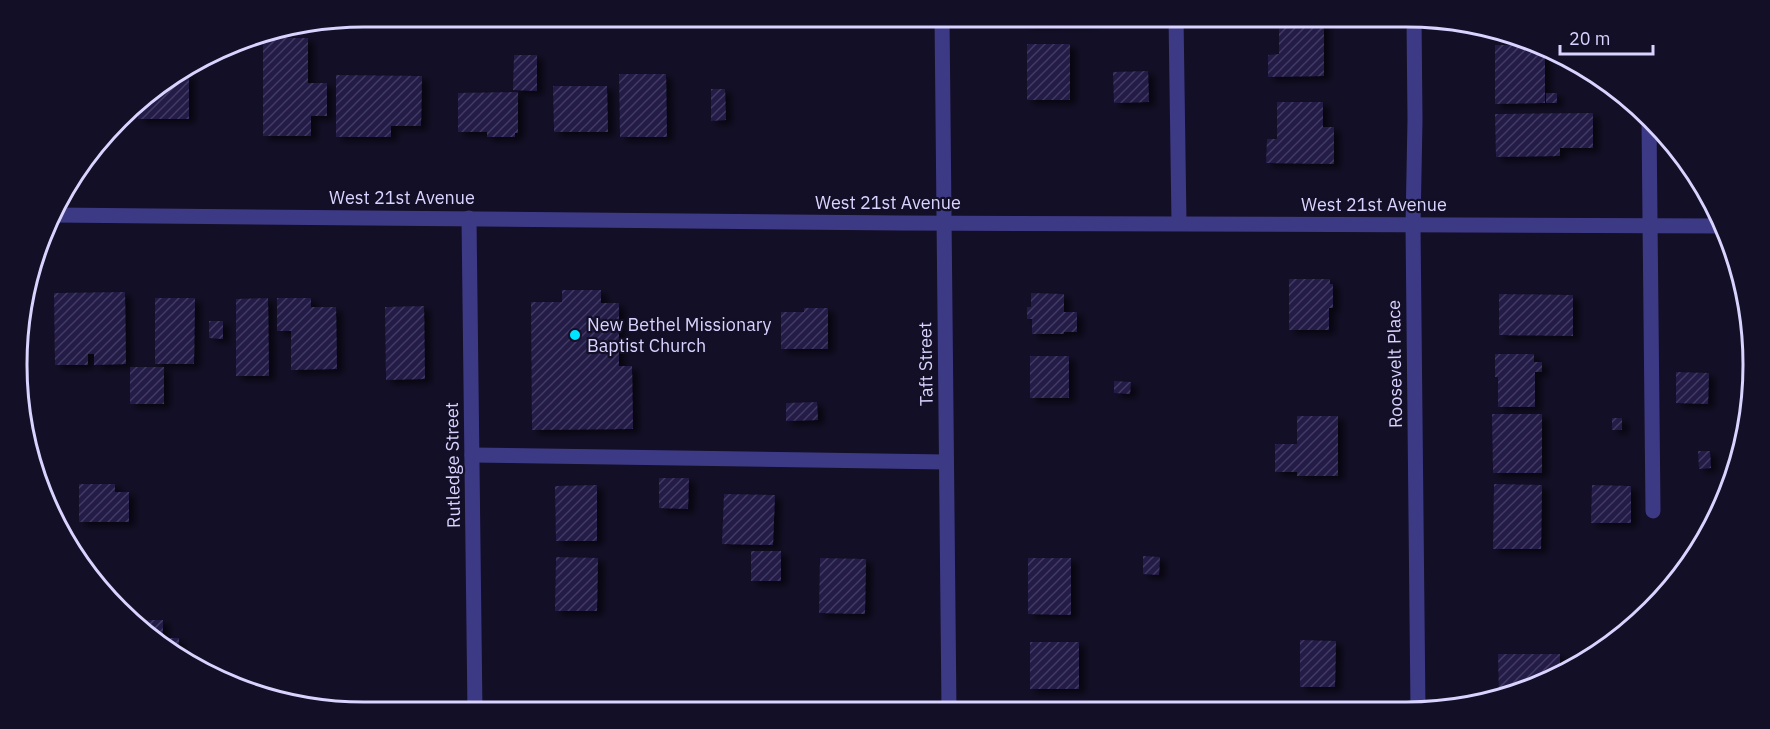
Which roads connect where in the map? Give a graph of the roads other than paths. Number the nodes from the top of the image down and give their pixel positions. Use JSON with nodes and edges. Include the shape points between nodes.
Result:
{"nodes":[{"id":1,"x":942,"y":27,"type":"edge"},
{"id":2,"x":1176,"y":27,"type":"edge"},
{"id":3,"x":1414,"y":27,"type":"edge"},
{"id":4,"x":1649,"y":132,"type":"edge"},
{"id":5,"x":62,"y":215,"type":"edge"},
{"id":6,"x":469,"y":218,"type":"junction"},
{"id":7,"x":944,"y":223,"type":"junction"},
{"id":8,"x":1179,"y":224,"type":"junction"},
{"id":9,"x":1413,"y":225,"type":"junction"},
{"id":10,"x":1651,"y":225,"type":"junction"},
{"id":11,"x":1713,"y":226,"type":"edge"},
{"id":12,"x":472,"y":455,"type":"junction"},
{"id":13,"x":946,"y":462,"type":"junction"},
{"id":14,"x":1653,"y":512,"type":"dead end"},
{"id":15,"x":1418,"y":701,"type":"edge"},
{"id":16,"x":475,"y":702,"type":"edge"},
{"id":17,"x":949,"y":702,"type":"edge"}],
"edges":[{"from":1,"to":7,"type":"street","name":"Taft Street"},
{"from":2,"to":8,"type":"street"},
{"from":3,"to":9,"type":"street","name":"Roosevelt Place"},
{"from":4,"to":10,"type":"street"},
{"from":5,"to":6,"type":"street","name":"West 21st Avenue"},
{"from":6,"to":7,"type":"street","name":"West 21st Avenue"},
{"from":6,"to":12,"type":"street","name":"Rutledge Street"},
{"from":7,"to":8,"type":"street","name":"West 21st Avenue"},
{"from":7,"to":13,"type":"street","name":"Taft Street"},
{"from":8,"to":9,"type":"street","name":"West 21st Avenue"},
{"from":9,"to":10,"type":"street","name":"West 21st Avenue"},
{"from":9,"to":15,"type":"street","name":"Roosevelt Place"},
{"from":10,"to":11,"type":"street","name":"West 21st Avenue"},
{"from":10,"to":14,"type":"street"},
{"from":12,"to":13,"type":"street"},
{"from":12,"to":16,"type":"street","name":"Rutledge Street"},
{"from":13,"to":17,"type":"street","name":"Taft Street"}]}
